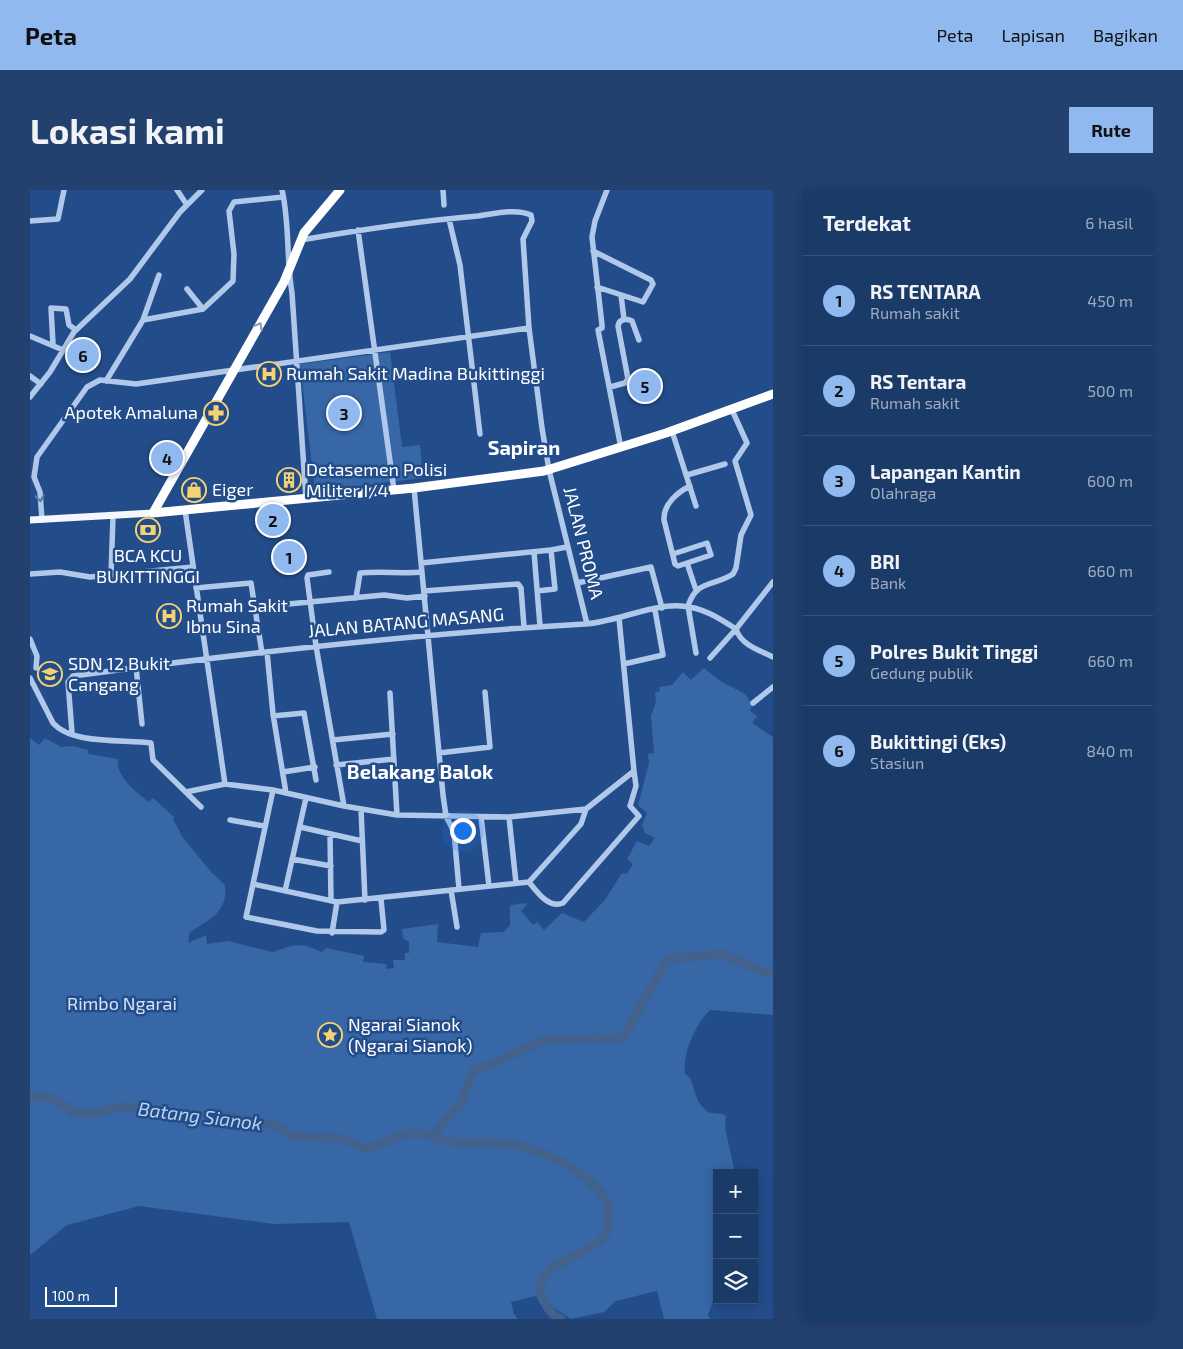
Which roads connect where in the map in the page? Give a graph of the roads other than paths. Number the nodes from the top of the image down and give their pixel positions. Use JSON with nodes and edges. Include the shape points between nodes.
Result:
{"nodes":[{"id":1,"x":64,"y":190,"type":"edge"},
{"id":2,"x":177,"y":190,"type":"edge"},
{"id":3,"x":202,"y":190,"type":"edge"},
{"id":4,"x":340,"y":190,"type":"edge"},
{"id":5,"x":443,"y":190,"type":"edge"},
{"id":6,"x":607,"y":190,"type":"edge"},
{"id":7,"x":282,"y":193,"type":"edge"},
{"id":8,"x":187,"y":205,"type":"junction"},
{"id":9,"x":444,"y":205,"type":"dead end"},
{"id":10,"x":449,"y":219,"type":"junction"},
{"id":11,"x":30,"y":222,"type":"edge"},
{"id":12,"x":358,"y":230,"type":"junction"},
{"id":13,"x":301,"y":240,"type":"junction"},
{"id":14,"x":593,"y":251,"type":"junction"},
{"id":15,"x":288,"y":274,"type":"junction"},
{"id":16,"x":159,"y":275,"type":"dead end"},
{"id":17,"x":597,"y":287,"type":"junction"},
{"id":18,"x":187,"y":289,"type":"dead end"},
{"id":19,"x":621,"y":296,"type":"junction"},
{"id":20,"x":202,"y":309,"type":"junction"},
{"id":21,"x":624,"y":319,"type":"junction"},
{"id":22,"x":143,"y":320,"type":"junction"},
{"id":23,"x":529,"y":328,"type":"junction"},
{"id":24,"x":76,"y":330,"type":"junction"},
{"id":25,"x":30,"y":336,"type":"edge"},
{"id":26,"x":468,"y":336,"type":"junction"},
{"id":27,"x":639,"y":340,"type":"dead end"},
{"id":28,"x":52,"y":344,"type":"junction"},
{"id":29,"x":375,"y":349,"type":"junction"},
{"id":30,"x":63,"y":350,"type":"junction"},
{"id":31,"x":298,"y":360,"type":"junction"},
{"id":32,"x":235,"y":368,"type":"junction"},
{"id":33,"x":30,"y":376,"type":"edge"},
{"id":34,"x":106,"y":381,"type":"junction"},
{"id":35,"x":41,"y":384,"type":"junction"},
{"id":36,"x":610,"y":387,"type":"junction"},
{"id":37,"x":773,"y":394,"type":"edge"},
{"id":38,"x":30,"y":397,"type":"edge"},
{"id":39,"x":732,"y":410,"type":"junction"},
{"id":40,"x":672,"y":431,"type":"junction"},
{"id":41,"x":480,"y":434,"type":"dead end"},
{"id":42,"x":621,"y":448,"type":"junction"},
{"id":43,"x":725,"y":464,"type":"dead end"},
{"id":44,"x":549,"y":470,"type":"junction"},
{"id":45,"x":687,"y":475,"type":"junction"},
{"id":46,"x":33,"y":476,"type":"edge"},
{"id":47,"x":30,"y":485,"type":"edge"},
{"id":48,"x":690,"y":486,"type":"junction"},
{"id":49,"x":414,"y":488,"type":"junction"},
{"id":50,"x":394,"y":490,"type":"junction"},
{"id":51,"x":306,"y":498,"type":"junction"},
{"id":52,"x":696,"y":506,"type":"dead end"},
{"id":53,"x":185,"y":510,"type":"junction"},
{"id":54,"x":153,"y":513,"type":"junction"},
{"id":55,"x":113,"y":516,"type":"junction"},
{"id":56,"x":30,"y":520,"type":"edge"},
{"id":57,"x":42,"y":520,"type":"junction"},
{"id":58,"x":567,"y":547,"type":"junction"},
{"id":59,"x":551,"y":550,"type":"junction"},
{"id":60,"x":534,"y":552,"type":"junction"},
{"id":61,"x":672,"y":554,"type":"junction"},
{"id":62,"x":421,"y":563,"type":"junction"},
{"id":63,"x":687,"y":563,"type":"junction"},
{"id":64,"x":193,"y":567,"type":"junction"},
{"id":65,"x":330,"y":572,"type":"dead end"},
{"id":66,"x":422,"y":572,"type":"junction"},
{"id":67,"x":30,"y":574,"type":"edge"},
{"id":68,"x":111,"y":576,"type":"junction"},
{"id":69,"x":773,"y":582,"type":"edge"},
{"id":70,"x":577,"y":583,"type":"junction"},
{"id":71,"x":196,"y":588,"type":"junction"},
{"id":72,"x":696,"y":590,"type":"junction"},
{"id":73,"x":537,"y":591,"type":"junction"},
{"id":74,"x":424,"y":594,"type":"junction"},
{"id":75,"x":356,"y":598,"type":"junction"},
{"id":76,"x":310,"y":602,"type":"junction"},
{"id":77,"x":688,"y":606,"type":"junction"},
{"id":78,"x":256,"y":607,"type":"junction"},
{"id":79,"x":662,"y":608,"type":"junction"},
{"id":80,"x":655,"y":610,"type":"junction"},
{"id":81,"x":619,"y":618,"type":"junction"},
{"id":82,"x":588,"y":624,"type":"junction"},
{"id":83,"x":540,"y":626,"type":"junction"},
{"id":84,"x":524,"y":627,"type":"junction"},
{"id":85,"x":736,"y":629,"type":"junction"},
{"id":86,"x":429,"y":636,"type":"junction"},
{"id":87,"x":30,"y":639,"type":"edge"},
{"id":88,"x":316,"y":646,"type":"junction"},
{"id":89,"x":264,"y":653,"type":"junction"},
{"id":90,"x":696,"y":653,"type":"dead end"},
{"id":91,"x":773,"y":657,"type":"edge"},
{"id":92,"x":208,"y":658,"type":"junction"},
{"id":93,"x":710,"y":658,"type":"dead end"},
{"id":94,"x":624,"y":664,"type":"junction"},
{"id":95,"x":136,"y":667,"type":"junction"},
{"id":96,"x":36,"y":668,"type":"dead end"},
{"id":97,"x":30,"y":678,"type":"edge"},
{"id":98,"x":773,"y":687,"type":"edge"},
{"id":99,"x":33,"y":688,"type":"edge"},
{"id":100,"x":485,"y":692,"type":"dead end"},
{"id":101,"x":390,"y":693,"type":"dead end"},
{"id":102,"x":753,"y":703,"type":"dead end"},
{"id":103,"x":273,"y":716,"type":"junction"},
{"id":104,"x":142,"y":724,"type":"dead end"},
{"id":105,"x":72,"y":733,"type":"junction"},
{"id":106,"x":393,"y":734,"type":"junction"},
{"id":107,"x":332,"y":740,"type":"junction"},
{"id":108,"x":438,"y":753,"type":"junction"},
{"id":109,"x":394,"y":759,"type":"junction"},
{"id":110,"x":336,"y":765,"type":"junction"},
{"id":111,"x":314,"y":767,"type":"junction"},
{"id":112,"x":634,"y":771,"type":"junction"},
{"id":113,"x":283,"y":772,"type":"junction"},
{"id":114,"x":316,"y":780,"type":"dead end"},
{"id":115,"x":225,"y":784,"type":"junction"},
{"id":116,"x":273,"y":790,"type":"junction"},
{"id":117,"x":186,"y":792,"type":"junction"},
{"id":118,"x":286,"y":793,"type":"junction"},
{"id":119,"x":306,"y":798,"type":"junction"},
{"id":120,"x":344,"y":806,"type":"junction"},
{"id":121,"x":201,"y":807,"type":"dead end"},
{"id":122,"x":361,"y":809,"type":"junction"},
{"id":123,"x":586,"y":809,"type":"junction"},
{"id":124,"x":397,"y":815,"type":"junction"},
{"id":125,"x":446,"y":816,"type":"junction"},
{"id":126,"x":481,"y":817,"type":"junction"},
{"id":127,"x":509,"y":817,"type":"junction"},
{"id":128,"x":230,"y":820,"type":"dead end"},
{"id":129,"x":264,"y":826,"type":"junction"},
{"id":130,"x":300,"y":827,"type":"junction"},
{"id":131,"x":330,"y":834,"type":"junction"},
{"id":132,"x":362,"y":841,"type":"junction"},
{"id":133,"x":292,"y":859,"type":"junction"},
{"id":134,"x":331,"y":866,"type":"junction"},
{"id":135,"x":529,"y":882,"type":"junction"},
{"id":136,"x":516,"y":883,"type":"junction"},
{"id":137,"x":253,"y":884,"type":"junction"},
{"id":138,"x":489,"y":886,"type":"junction"},
{"id":139,"x":458,"y":889,"type":"junction"},
{"id":140,"x":451,"y":890,"type":"junction"},
{"id":141,"x":285,"y":891,"type":"junction"},
{"id":142,"x":381,"y":899,"type":"junction"},
{"id":143,"x":365,"y":900,"type":"junction"},
{"id":144,"x":334,"y":902,"type":"junction"},
{"id":145,"x":457,"y":927,"type":"dead end"},
{"id":146,"x":332,"y":933,"type":"junction"}],
"edges":[{"from":1,"to":11,"type":"street","via":[[58,219]]},
{"from":2,"to":8,"type":"street"},
{"from":3,"to":8,"type":"street"},
{"from":4,"to":13,"type":"highway"},
{"from":5,"to":9,"type":"street"},
{"from":6,"to":14,"type":"street","via":[[593,228]]},
{"from":7,"to":15,"type":"street","via":[[288,230]]},
{"from":7,"to":20,"type":"street","via":[[231,205],[234,279]]},
{"from":8,"to":24,"type":"street","via":[[130,279]]},
{"from":10,"to":12,"type":"street"},
{"from":10,"to":23,"type":"street","name":"JALAN PROMA","via":[[515,212],[531,215],[532,221],[523,239]]},
{"from":10,"to":26,"type":"street","via":[[460,265]]},
{"from":12,"to":13,"type":"street"},
{"from":12,"to":29,"type":"street"},
{"from":13,"to":15,"type":"highway"},
{"from":14,"to":17,"type":"street"},
{"from":14,"to":19,"type":"street","via":[[652,282],[643,302]]},
{"from":15,"to":31,"type":"street"},
{"from":32,"to":15,"type":"highway","one_way":true},
{"from":16,"to":22,"type":"street"},
{"from":17,"to":19,"type":"street"},
{"from":17,"to":36,"type":"street","via":[[602,325],[598,330]]},
{"from":18,"to":20,"type":"street"},
{"from":19,"to":21,"type":"street"},
{"from":20,"to":22,"type":"street"},
{"from":21,"to":27,"type":"street","via":[[634,324]]},
{"from":21,"to":36,"type":"street","via":[[618,326],[628,379]]},
{"from":22,"to":34,"type":"street"},
{"from":23,"to":26,"type":"street"},
{"from":23,"to":44,"type":"street","name":"JALAN PROMA"},
{"from":24,"to":28,"type":"street","via":[[69,325],[66,309],[51,308]]},
{"from":24,"to":30,"type":"street"},
{"from":25,"to":28,"type":"street"},
{"from":26,"to":29,"type":"street"},
{"from":26,"to":41,"type":"street"},
{"from":28,"to":30,"type":"street"},
{"from":29,"to":31,"type":"street"},
{"from":29,"to":50,"type":"street"},
{"from":30,"to":35,"type":"street"},
{"from":31,"to":32,"type":"street"},
{"from":31,"to":51,"type":"street"},
{"from":32,"to":34,"type":"street","via":[[136,384]]},
{"from":32,"to":54,"type":"highway"},
{"from":33,"to":35,"type":"street"},
{"from":34,"to":46,"type":"street","via":[[94,381],[87,387],[41,449]]},
{"from":35,"to":38,"type":"street"},
{"from":36,"to":42,"type":"street"},
{"from":37,"to":39,"type":"highway"},
{"from":39,"to":40,"type":"highway"},
{"from":39,"to":72,"type":"street","via":[[747,443],[735,461],[751,515],[741,534],[733,574]]},
{"from":40,"to":42,"type":"highway"},
{"from":40,"to":45,"type":"street"},
{"from":42,"to":44,"type":"highway"},
{"from":43,"to":45,"type":"street"},
{"from":44,"to":49,"type":"highway"},
{"from":44,"to":58,"type":"street","name":"JALAN PROMA"},
{"from":45,"to":48,"type":"street"},
{"from":46,"to":47,"type":"street"},
{"from":46,"to":57,"type":"street","one_way":true,"via":[[40,492]]},
{"from":48,"to":52,"type":"street"},
{"from":48,"to":61,"type":"street","via":[[676,494],[664,515]]},
{"from":49,"to":50,"type":"highway"},
{"from":49,"to":62,"type":"street"},
{"from":50,"to":51,"type":"highway"},
{"from":51,"to":53,"type":"highway"},
{"from":53,"to":54,"type":"highway"},
{"from":53,"to":64,"type":"street"},
{"from":54,"to":55,"type":"main road"},
{"from":55,"to":57,"type":"main road"},
{"from":55,"to":68,"type":"street"},
{"from":56,"to":57,"type":"main road"},
{"from":58,"to":59,"type":"street"},
{"from":58,"to":70,"type":"street","name":"JALAN PROMA"},
{"from":59,"to":60,"type":"street"},
{"from":59,"to":73,"type":"street","via":[[554,589]]},
{"from":60,"to":62,"type":"street"},
{"from":60,"to":73,"type":"street"},
{"from":61,"to":63,"type":"street","via":[[676,565]]},
{"from":61,"to":63,"type":"street","via":[[708,544],[710,557]]},
{"from":62,"to":66,"type":"street"},
{"from":63,"to":72,"type":"street"},
{"from":64,"to":68,"type":"street"},
{"from":64,"to":71,"type":"street"},
{"from":65,"to":76,"type":"street","via":[[308,575]]},
{"from":66,"to":74,"type":"street"},
{"from":66,"to":75,"type":"street","via":[[403,574],[387,570],[360,573]]},
{"from":67,"to":68,"type":"street","via":[[60,572],[86,577]]},
{"from":69,"to":85,"type":"street"},
{"from":70,"to":79,"type":"street","via":[[651,567]]},
{"from":70,"to":82,"type":"street","name":"JALAN PROMA"},
{"from":71,"to":78,"type":"street","via":[[250,582]]},
{"from":71,"to":92,"type":"street"},
{"from":72,"to":77,"type":"street"},
{"from":73,"to":83,"type":"street"},
{"from":74,"to":75,"type":"street","via":[[407,598],[384,595]]},
{"from":74,"to":84,"type":"street","via":[[518,584],[522,588]]},
{"from":74,"to":86,"type":"street"},
{"from":75,"to":76,"type":"street"},
{"from":76,"to":78,"type":"street"},
{"from":76,"to":88,"type":"street"},
{"from":77,"to":79,"type":"street","name":"JALAN BATANG MASANG"},
{"from":77,"to":85,"type":"street","name":"JALAN BATANG MASANG","via":[[713,615]]},
{"from":77,"to":90,"type":"street"},
{"from":78,"to":89,"type":"street"},
{"from":79,"to":80,"type":"street","name":"JALAN BATANG MASANG"},
{"from":80,"to":81,"type":"street","name":"JALAN BATANG MASANG"},
{"from":80,"to":94,"type":"street","via":[[663,656]]},
{"from":81,"to":82,"type":"street","name":"JALAN BATANG MASANG"},
{"from":81,"to":94,"type":"street"},
{"from":82,"to":83,"type":"street","name":"JALAN BATANG MASANG"},
{"from":83,"to":84,"type":"street","name":"JALAN BATANG MASANG"},
{"from":84,"to":86,"type":"street","name":"JALAN BATANG MASANG"},
{"from":85,"to":91,"type":"street","name":"JALAN BATANG MASANG","via":[[747,643]]},
{"from":85,"to":93,"type":"street"},
{"from":86,"to":88,"type":"street","name":"JALAN BATANG MASANG"},
{"from":86,"to":108,"type":"street"},
{"from":87,"to":96,"type":"street","via":[[37,656]]},
{"from":88,"to":89,"type":"street","name":"JALAN BATANG MASANG"},
{"from":88,"to":107,"type":"street"},
{"from":89,"to":92,"type":"street","name":"JALAN BATANG MASANG"},
{"from":89,"to":103,"type":"street"},
{"from":92,"to":95,"type":"street","name":"JALAN BATANG MASANG"},
{"from":92,"to":115,"type":"street"},
{"from":94,"to":112,"type":"street"},
{"from":95,"to":104,"type":"street"},
{"from":95,"to":105,"type":"street","name":"JALAN BATANG MASANG","via":[[70,678]]},
{"from":97,"to":99,"type":"street"},
{"from":98,"to":102,"type":"street"},
{"from":99,"to":105,"type":"street","via":[[58,728]]},
{"from":100,"to":108,"type":"street","via":[[490,747]]},
{"from":101,"to":106,"type":"street"},
{"from":103,"to":111,"type":"street","via":[[304,712]]},
{"from":103,"to":113,"type":"street"},
{"from":105,"to":117,"type":"street","via":[[106,741],[151,743],[153,760]]},
{"from":106,"to":107,"type":"street"},
{"from":106,"to":109,"type":"street"},
{"from":107,"to":110,"type":"street"},
{"from":108,"to":125,"type":"street"},
{"from":109,"to":110,"type":"street"},
{"from":109,"to":124,"type":"street"},
{"from":110,"to":120,"type":"street"},
{"from":111,"to":113,"type":"street"},
{"from":111,"to":114,"type":"street"},
{"from":112,"to":123,"type":"street"},
{"from":112,"to":135,"type":"street","via":[[636,786],[630,806],[639,816],[563,904],[555,905],[545,900]]},
{"from":113,"to":118,"type":"street"},
{"from":115,"to":116,"type":"street"},
{"from":115,"to":117,"type":"street"},
{"from":116,"to":118,"type":"street"},
{"from":116,"to":129,"type":"street"},
{"from":117,"to":121,"type":"street"},
{"from":118,"to":119,"type":"street"},
{"from":119,"to":120,"type":"street"},
{"from":119,"to":130,"type":"street"},
{"from":120,"to":122,"type":"street"},
{"from":122,"to":124,"type":"street"},
{"from":122,"to":132,"type":"street"},
{"from":123,"to":127,"type":"street"},
{"from":123,"to":135,"type":"street","via":[[581,824]]},
{"from":124,"to":125,"type":"street"},
{"from":125,"to":126,"type":"street"},
{"from":125,"to":139,"type":"street","via":[[454,832]]},
{"from":126,"to":127,"type":"street"},
{"from":126,"to":138,"type":"street"},
{"from":127,"to":136,"type":"street"},
{"from":128,"to":129,"type":"street"},
{"from":129,"to":137,"type":"street"},
{"from":130,"to":131,"type":"street"},
{"from":130,"to":133,"type":"street"},
{"from":131,"to":132,"type":"street"},
{"from":131,"to":134,"type":"street"},
{"from":132,"to":143,"type":"street"},
{"from":133,"to":134,"type":"street"},
{"from":133,"to":141,"type":"street"},
{"from":134,"to":144,"type":"street"},
{"from":135,"to":136,"type":"street"},
{"from":136,"to":138,"type":"street"},
{"from":137,"to":141,"type":"street"},
{"from":137,"to":146,"type":"street","via":[[246,917]]},
{"from":138,"to":139,"type":"street"},
{"from":139,"to":140,"type":"street"},
{"from":140,"to":142,"type":"street"},
{"from":140,"to":145,"type":"street"},
{"from":141,"to":144,"type":"street"},
{"from":142,"to":143,"type":"street"},
{"from":142,"to":146,"type":"street","via":[[383,932]]},
{"from":143,"to":144,"type":"street"},
{"from":144,"to":146,"type":"street"}]}
